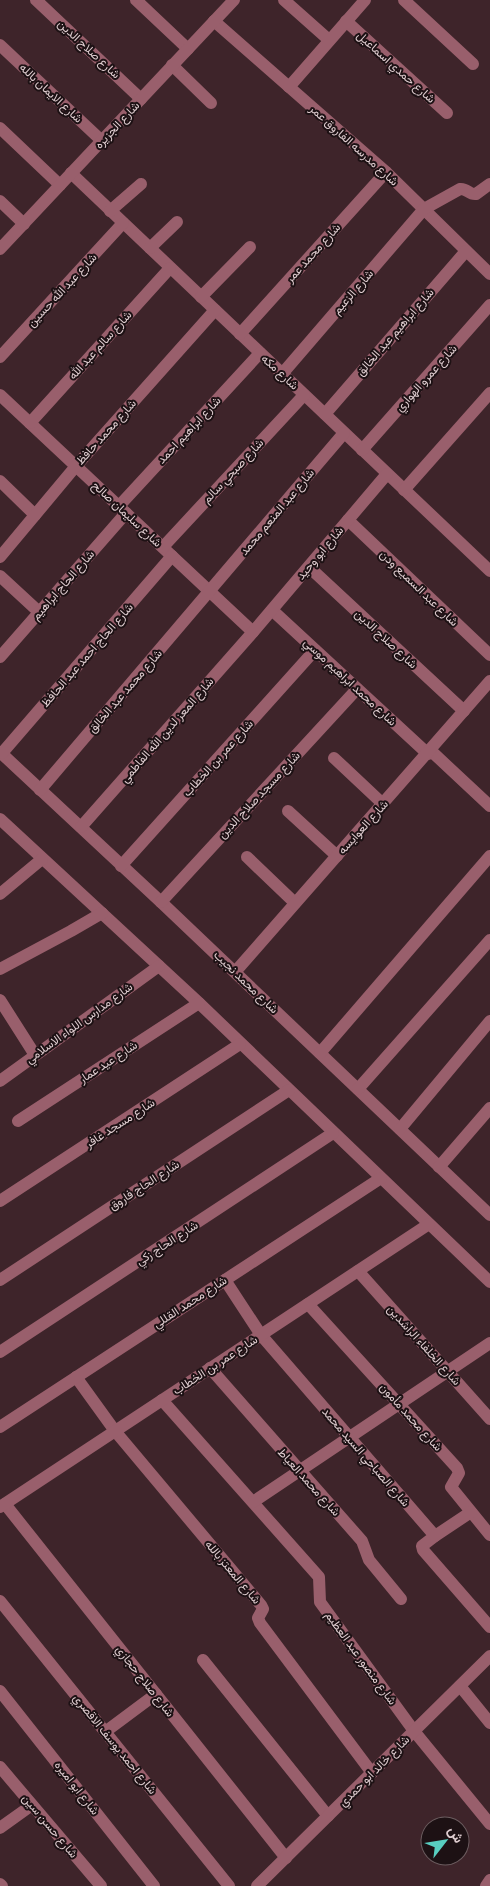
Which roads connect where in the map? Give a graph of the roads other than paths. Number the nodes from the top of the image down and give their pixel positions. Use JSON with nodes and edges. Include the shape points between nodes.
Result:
{"nodes":[{"id":1,"x":36,"y":0,"type":"edge"},
{"id":2,"x":136,"y":0,"type":"edge"},
{"id":3,"x":234,"y":0,"type":"edge"},
{"id":4,"x":284,"y":0,"type":"edge"},
{"id":5,"x":365,"y":0,"type":"edge"},
{"id":6,"x":404,"y":0,"type":"edge"},
{"id":7,"x":214,"y":21,"type":"junction"},
{"id":8,"x":346,"y":21,"type":"junction"},
{"id":9,"x":330,"y":40,"type":"junction"},
{"id":10,"x":0,"y":44,"type":"edge"},
{"id":11,"x":188,"y":49,"type":"junction"},
{"id":12,"x":473,"y":64,"type":"dead end"},
{"id":13,"x":172,"y":65,"type":"junction"},
{"id":14,"x":289,"y":87,"type":"junction"},
{"id":15,"x":141,"y":99,"type":"junction"},
{"id":16,"x":211,"y":103,"type":"dead end"},
{"id":17,"x":447,"y":114,"type":"dead end"},
{"id":18,"x":0,"y":128,"type":"edge"},
{"id":19,"x":102,"y":141,"type":"junction"},
{"id":20,"x":386,"y":172,"type":"junction"},
{"id":21,"x":71,"y":174,"type":"junction"},
{"id":22,"x":141,"y":184,"type":"dead end"},
{"id":23,"x":490,"y":184,"type":"edge"},
{"id":24,"x":60,"y":185,"type":"junction"},
{"id":25,"x":0,"y":201,"type":"edge"},
{"id":26,"x":424,"y":209,"type":"junction"},
{"id":27,"x":110,"y":211,"type":"junction"},
{"id":28,"x":178,"y":222,"type":"dead end"},
{"id":29,"x":123,"y":223,"type":"junction"},
{"id":30,"x":24,"y":224,"type":"junction"},
{"id":31,"x":250,"y":247,"type":"dead end"},
{"id":32,"x":150,"y":248,"type":"junction"},
{"id":33,"x":0,"y":249,"type":"edge"},
{"id":34,"x":466,"y":251,"type":"junction"},
{"id":35,"x":170,"y":268,"type":"junction"},
{"id":36,"x":488,"y":269,"type":"edge"},
{"id":37,"x":200,"y":297,"type":"junction"},
{"id":38,"x":490,"y":305,"type":"edge"},
{"id":39,"x":215,"y":310,"type":"junction"},
{"id":40,"x":240,"y":334,"type":"junction"},
{"id":41,"x":260,"y":353,"type":"junction"},
{"id":42,"x":0,"y":357,"type":"edge"},
{"id":43,"x":282,"y":374,"type":"junction"},
{"id":44,"x":490,"y":393,"type":"edge"},
{"id":45,"x":0,"y":395,"type":"edge"},
{"id":46,"x":304,"y":395,"type":"junction"},
{"id":47,"x":325,"y":414,"type":"junction"},
{"id":48,"x":30,"y":423,"type":"junction"},
{"id":49,"x":344,"y":433,"type":"junction"},
{"id":50,"x":362,"y":450,"type":"junction"},
{"id":51,"x":76,"y":466,"type":"junction"},
{"id":52,"x":387,"y":474,"type":"junction"},
{"id":53,"x":0,"y":481,"type":"edge"},
{"id":54,"x":404,"y":490,"type":"junction"},
{"id":55,"x":123,"y":510,"type":"junction"},
{"id":56,"x":35,"y":515,"type":"junction"},
{"id":57,"x":348,"y":520,"type":"junction"},
{"id":58,"x":167,"y":552,"type":"junction"},
{"id":59,"x":0,"y":557,"type":"edge"},
{"id":60,"x":309,"y":567,"type":"junction"},
{"id":61,"x":490,"y":571,"type":"edge"},
{"id":62,"x":0,"y":576,"type":"edge"},
{"id":63,"x":210,"y":592,"type":"junction"},
{"id":64,"x":272,"y":610,"type":"junction"},
{"id":65,"x":40,"y":612,"type":"junction"},
{"id":66,"x":253,"y":632,"type":"junction"},
{"id":67,"x":315,"y":650,"type":"junction"},
{"id":68,"x":490,"y":655,"type":"edge"},
{"id":69,"x":0,"y":657,"type":"edge"},
{"id":70,"x":490,"y":682,"type":"edge"},
{"id":71,"x":357,"y":689,"type":"junction"},
{"id":72,"x":464,"y":711,"type":"junction"},
{"id":73,"x":429,"y":752,"type":"junction"},
{"id":74,"x":1,"y":753,"type":"edge"},
{"id":75,"x":334,"y":758,"type":"dead end"},
{"id":76,"x":40,"y":790,"type":"junction"},
{"id":77,"x":383,"y":804,"type":"junction"},
{"id":78,"x":490,"y":806,"type":"edge"},
{"id":79,"x":288,"y":811,"type":"dead end"},
{"id":80,"x":1,"y":822,"type":"edge"},
{"id":81,"x":81,"y":828,"type":"junction"},
{"id":82,"x":337,"y":856,"type":"junction"},
{"id":83,"x":490,"y":856,"type":"edge"},
{"id":84,"x":247,"y":857,"type":"dead end"},
{"id":85,"x":42,"y":859,"type":"junction"},
{"id":86,"x":121,"y":866,"type":"junction"},
{"id":87,"x":0,"y":894,"type":"edge"},
{"id":88,"x":161,"y":902,"type":"junction"},
{"id":89,"x":295,"y":903,"type":"junction"},
{"id":90,"x":102,"y":913,"type":"junction"},
{"id":91,"x":490,"y":940,"type":"edge"},
{"id":92,"x":159,"y":966,"type":"junction"},
{"id":93,"x":0,"y":969,"type":"edge"},
{"id":94,"x":235,"y":972,"type":"junction"},
{"id":95,"x":0,"y":1000,"type":"edge"},
{"id":96,"x":199,"y":1003,"type":"junction"},
{"id":97,"x":490,"y":1021,"type":"edge"},
{"id":98,"x":240,"y":1044,"type":"junction"},
{"id":99,"x":320,"y":1053,"type":"junction"},
{"id":100,"x":35,"y":1055,"type":"junction"},
{"id":101,"x":0,"y":1081,"type":"edge"},
{"id":102,"x":358,"y":1089,"type":"junction"},
{"id":103,"x":289,"y":1090,"type":"junction"},
{"id":104,"x":490,"y":1108,"type":"edge"},
{"id":105,"x":18,"y":1121,"type":"dead end"},
{"id":106,"x":400,"y":1129,"type":"junction"},
{"id":107,"x":333,"y":1133,"type":"junction"},
{"id":108,"x":439,"y":1166,"type":"junction"},
{"id":109,"x":381,"y":1178,"type":"junction"},
{"id":110,"x":0,"y":1201,"type":"edge"},
{"id":111,"x":488,"y":1208,"type":"edge"},
{"id":112,"x":429,"y":1224,"type":"junction"},
{"id":113,"x":358,"y":1270,"type":"junction"},
{"id":114,"x":0,"y":1280,"type":"edge"},
{"id":115,"x":224,"y":1280,"type":"junction"},
{"id":116,"x":490,"y":1282,"type":"edge"},
{"id":117,"x":308,"y":1304,"type":"junction"},
{"id":118,"x":260,"y":1335,"type":"junction"},
{"id":119,"x":490,"y":1343,"type":"edge"},
{"id":120,"x":0,"y":1352,"type":"edge"},
{"id":121,"x":210,"y":1368,"type":"junction"},
{"id":122,"x":448,"y":1371,"type":"junction"},
{"id":123,"x":76,"y":1377,"type":"junction"},
{"id":124,"x":162,"y":1400,"type":"junction"},
{"id":125,"x":399,"y":1404,"type":"junction"},
{"id":126,"x":490,"y":1419,"type":"edge"},
{"id":127,"x":0,"y":1427,"type":"edge"},
{"id":128,"x":114,"y":1431,"type":"junction"},
{"id":129,"x":348,"y":1438,"type":"junction"},
{"id":130,"x":299,"y":1471,"type":"junction"},
{"id":131,"x":253,"y":1502,"type":"junction"},
{"id":132,"x":2,"y":1505,"type":"edge"},
{"id":133,"x":471,"y":1512,"type":"junction"},
{"id":134,"x":490,"y":1535,"type":"edge"},
{"id":135,"x":435,"y":1536,"type":"junction"},
{"id":136,"x":401,"y":1599,"type":"dead end"},
{"id":137,"x":0,"y":1601,"type":"edge"},
{"id":138,"x":490,"y":1627,"type":"edge"},
{"id":139,"x":490,"y":1656,"type":"edge"},
{"id":140,"x":204,"y":1660,"type":"dead end"},
{"id":141,"x":460,"y":1686,"type":"junction"},
{"id":142,"x":0,"y":1691,"type":"edge"},
{"id":143,"x":156,"y":1694,"type":"junction"},
{"id":144,"x":490,"y":1723,"type":"edge"},
{"id":145,"x":414,"y":1731,"type":"junction"},
{"id":146,"x":105,"y":1732,"type":"junction"},
{"id":147,"x":0,"y":1767,"type":"edge"},
{"id":148,"x":372,"y":1773,"type":"junction"},
{"id":149,"x":32,"y":1805,"type":"junction"},
{"id":150,"x":328,"y":1816,"type":"junction"},
{"id":151,"x":490,"y":1824,"type":"edge"},
{"id":152,"x":0,"y":1828,"type":"edge"},
{"id":153,"x":286,"y":1858,"type":"junction"},
{"id":154,"x":490,"y":1880,"type":"edge"},
{"id":155,"x":101,"y":1886,"type":"edge"},
{"id":156,"x":154,"y":1886,"type":"edge"},
{"id":157,"x":230,"y":1886,"type":"edge"},
{"id":158,"x":257,"y":1886,"type":"edge"},
{"id":159,"x":486,"y":1886,"type":"edge"}],
"edges":[{"from":1,"to":15,"type":"street","name":"شارع صلاح الدين"},
{"from":2,"to":11,"type":"street"},
{"from":3,"to":7,"type":"street","name":"شارع الجزيره"},
{"from":4,"to":9,"type":"street"},
{"from":5,"to":8,"type":"street"},
{"from":6,"to":12,"type":"street"},
{"from":7,"to":11,"type":"street","name":"شارع الجزيره"},
{"from":7,"to":14,"type":"street","name":"شارع مدرسه الفاروق عمر"},
{"from":8,"to":9,"type":"street"},
{"from":8,"to":17,"type":"street","name":"شارع حمدي اسماعيل"},
{"from":9,"to":14,"type":"street"},
{"from":10,"to":19,"type":"street","name":"شارع الايمان بالله"},
{"from":11,"to":13,"type":"street","name":"شارع الجزيره"},
{"from":13,"to":15,"type":"street","name":"شارع الجزيره"},
{"from":13,"to":16,"type":"street"},
{"from":14,"to":20,"type":"street","name":"شارع مدرسه الفاروق عمر"},
{"from":15,"to":19,"type":"street","name":"شارع الجزيره"},
{"from":18,"to":24,"type":"street"},
{"from":19,"to":21,"type":"street","name":"شارع الجزيره"},
{"from":20,"to":26,"type":"street","name":"شارع مدرسه الفاروق عمر"},
{"from":20,"to":40,"type":"street","name":"شارع محمد عمر"},
{"from":21,"to":24,"type":"street","name":"شارع الجزيره"},
{"from":21,"to":27,"type":"street","name":"شارع مكه"},
{"from":22,"to":27,"type":"street"},
{"from":23,"to":26,"type":"street","via":[[476,194],[460,189]]},
{"from":24,"to":30,"type":"street","name":"شارع الجزيره"},
{"from":25,"to":30,"type":"street"},
{"from":26,"to":34,"type":"street","name":"شارع مدرسه الفاروق عمر"},
{"from":26,"to":43,"type":"street","name":"شارع الزعيم"},
{"from":27,"to":29,"type":"street","name":"شارع مكه"},
{"from":28,"to":32,"type":"street"},
{"from":29,"to":32,"type":"street","name":"شارع مكه"},
{"from":29,"to":42,"type":"street","name":"شارع عبد الله حسين"},
{"from":30,"to":33,"type":"street","name":"شارع الجزيره"},
{"from":31,"to":37,"type":"street"},
{"from":32,"to":35,"type":"street","name":"شارع مكه"},
{"from":34,"to":36,"type":"street","name":"شارع مدرسه الفاروق عمر"},
{"from":34,"to":47,"type":"street","name":"شارع ابراهيم عبد الخالق"},
{"from":35,"to":37,"type":"street","name":"شارع مكه"},
{"from":35,"to":48,"type":"street","name":"شارع سالم عبد الله"},
{"from":37,"to":39,"type":"street","name":"شارع مكه"},
{"from":38,"to":50,"type":"street","name":"شارع عمرو الهواري"},
{"from":39,"to":40,"type":"street","name":"شارع مكه"},
{"from":39,"to":51,"type":"street","name":"شارع محمد حافظ"},
{"from":40,"to":41,"type":"street","name":"شارع مكه"},
{"from":41,"to":43,"type":"street","name":"شارع مكه"},
{"from":41,"to":55,"type":"street","name":"شارع ابراهيم احمد"},
{"from":43,"to":46,"type":"street","name":"شارع مكه"},
{"from":44,"to":54,"type":"street"},
{"from":45,"to":48,"type":"street","name":"شارع سليمان صالح"},
{"from":46,"to":47,"type":"street","name":"شارع مكه"},
{"from":46,"to":58,"type":"street","name":"شارع صبحي سالم"},
{"from":47,"to":49,"type":"street","name":"شارع مكه"},
{"from":48,"to":51,"type":"street","name":"شارع سليمان صالح"},
{"from":49,"to":50,"type":"street","name":"شارع مكه"},
{"from":49,"to":63,"type":"street","name":"شارع عبد المنعم محمد"},
{"from":50,"to":52,"type":"street","name":"شارع مكه"},
{"from":51,"to":55,"type":"street","name":"شارع سليمان صالح"},
{"from":51,"to":56,"type":"street","name":"شارع محمد حافظ"},
{"from":52,"to":54,"type":"street","name":"شارع مكه"},
{"from":52,"to":57,"type":"street","name":"شارع ابو وحيد"},
{"from":53,"to":56,"type":"street"},
{"from":54,"to":61,"type":"street","name":"شارع مكه"},
{"from":55,"to":58,"type":"street","name":"شارع سليمان صالح"},
{"from":55,"to":65,"type":"street","name":"شارع الحاج ابراهيم"},
{"from":56,"to":59,"type":"street","name":"شارع محمد حافظ"},
{"from":57,"to":60,"type":"street","name":"شارع ابو وحيد"},
{"from":57,"to":68,"type":"street","name":"شارع عبد السميع ودن"},
{"from":58,"to":63,"type":"street","name":"شارع سليمان صالح"},
{"from":58,"to":74,"type":"street","name":"شارع الحاج احمد عبد الحافظ"},
{"from":60,"to":64,"type":"street","name":"شارع ابو وحيد"},
{"from":60,"to":72,"type":"street","name":"شارع صلاح الدين"},
{"from":62,"to":65,"type":"street"},
{"from":63,"to":66,"type":"street","name":"شارع سليمان صالح"},
{"from":63,"to":76,"type":"street","name":"شارع محمد عبد الخالق"},
{"from":64,"to":66,"type":"street","name":"شارع ابو وحيد"},
{"from":64,"to":67,"type":"street","name":"شارع محمد ابراهيم موسي"},
{"from":65,"to":69,"type":"street","name":"شارع الحاج ابراهيم"},
{"from":66,"to":81,"type":"street","name":"شارع المعز لدين الله الفاطمي"},
{"from":67,"to":71,"type":"street","name":"شارع محمد ابراهيم موسي"},
{"from":67,"to":86,"type":"street","name":"شارع عمر بن الخطاب"},
{"from":70,"to":72,"type":"street","name":"شارع العوايسه"},
{"from":71,"to":73,"type":"street","name":"شارع محمد ابراهيم موسي"},
{"from":71,"to":88,"type":"street","name":"شارع مسجد صلاح الدين"},
{"from":72,"to":73,"type":"street","name":"شارع العوايسه"},
{"from":73,"to":77,"type":"street","name":"شارع العوايسه"},
{"from":73,"to":78,"type":"street"},
{"from":74,"to":76,"type":"street","name":"شارع محمد نجيب"},
{"from":75,"to":77,"type":"street"},
{"from":76,"to":81,"type":"street","name":"شارع محمد نجيب"},
{"from":77,"to":82,"type":"street","name":"شارع العوايسه"},
{"from":79,"to":82,"type":"street"},
{"from":80,"to":85,"type":"street"},
{"from":81,"to":86,"type":"street","name":"شارع محمد نجيب"},
{"from":82,"to":89,"type":"street","name":"شارع العوايسه"},
{"from":83,"to":99,"type":"street"},
{"from":84,"to":89,"type":"street"},
{"from":85,"to":87,"type":"street"},
{"from":85,"to":90,"type":"street"},
{"from":86,"to":88,"type":"street","name":"شارع محمد نجيب"},
{"from":88,"to":94,"type":"street","name":"شارع محمد نجيب"},
{"from":89,"to":94,"type":"street","name":"شارع العوايسه"},
{"from":90,"to":92,"type":"street"},
{"from":90,"to":93,"type":"street"},
{"from":91,"to":102,"type":"street"},
{"from":92,"to":96,"type":"street"},
{"from":92,"to":100,"type":"street","name":"شارع مدارس اللواء الاسلامي"},
{"from":94,"to":99,"type":"street","name":"شارع محمد نجيب"},
{"from":95,"to":100,"type":"street"},
{"from":96,"to":98,"type":"street"},
{"from":96,"to":105,"type":"street","name":"شارع عيد عمار"},
{"from":97,"to":106,"type":"street"},
{"from":98,"to":103,"type":"street"},
{"from":98,"to":110,"type":"street","name":"شارع مسجد غافر"},
{"from":99,"to":102,"type":"street","name":"شارع محمد نجيب"},
{"from":100,"to":101,"type":"street","name":"شارع مدارس اللواء الاسلامي"},
{"from":102,"to":106,"type":"street","name":"شارع محمد نجيب"},
{"from":103,"to":107,"type":"street"},
{"from":103,"to":114,"type":"street","name":"شارع الحاج فاروق"},
{"from":104,"to":108,"type":"street"},
{"from":106,"to":108,"type":"street","name":"شارع محمد نجيب"},
{"from":107,"to":109,"type":"street"},
{"from":107,"to":120,"type":"street","name":"شارع الحاج زكي"},
{"from":108,"to":111,"type":"street","name":"شارع محمد نجيب"},
{"from":109,"to":112,"type":"street"},
{"from":109,"to":115,"type":"street","name":"شارع محمد القللي"},
{"from":112,"to":113,"type":"street","name":"شارع عمر بن الخطاب"},
{"from":112,"to":116,"type":"street"},
{"from":113,"to":117,"type":"street","name":"شارع عمر بن الخطاب"},
{"from":113,"to":122,"type":"street","name":"شارع الخلفاء الراشدين"},
{"from":115,"to":118,"type":"street","name":"شارع الصباحي السيد محمد"},
{"from":115,"to":123,"type":"street","name":"شارع محمد القللي"},
{"from":117,"to":118,"type":"street","name":"شارع عمر بن الخطاب"},
{"from":117,"to":125,"type":"street","name":"شارع محمد مأمون"},
{"from":118,"to":121,"type":"street","name":"شارع عمر بن الخطاب"},
{"from":118,"to":129,"type":"street","name":"شارع الصباحي السيد محمد"},
{"from":119,"to":122,"type":"street"},
{"from":121,"to":124,"type":"street","name":"شارع عمر بن الخطاب"},
{"from":121,"to":130,"type":"street","name":"شارع محمد العياط"},
{"from":122,"to":125,"type":"street"},
{"from":122,"to":126,"type":"street","name":"شارع الخلفاء الراشدين"},
{"from":123,"to":127,"type":"street","name":"شارع محمد القللي"},
{"from":123,"to":128,"type":"street","name":"شارع المعتز بالله"},
{"from":124,"to":128,"type":"street","name":"شارع عمر بن الخطاب"},
{"from":124,"to":131,"type":"street","name":"شارع منصور عبد العظيم"},
{"from":125,"to":129,"type":"street"},
{"from":125,"to":133,"type":"street","name":"شارع محمد مأمون","via":[[458,1469],[451,1487]]},
{"from":128,"to":132,"type":"street","name":"شارع عمر بن الخطاب"},
{"from":128,"to":148,"type":"street","name":"شارع المعتز بالله","via":[[261,1604],[260,1623]]},
{"from":129,"to":130,"type":"street"},
{"from":129,"to":135,"type":"street","name":"شارع الصباحي السيد محمد"},
{"from":130,"to":131,"type":"street"},
{"from":130,"to":136,"type":"street","name":"شارع محمد العياط","via":[[362,1541],[369,1560]]},
{"from":131,"to":145,"type":"street","name":"شارع منصور عبد العظيم","via":[[319,1577],[320,1602]]},
{"from":132,"to":143,"type":"street","name":"شارع صلاح حجازي"},
{"from":133,"to":134,"type":"street","name":"شارع محمد مأمون"},
{"from":133,"to":135,"type":"street"},
{"from":135,"to":138,"type":"street","via":[[422,1546],[423,1550]]},
{"from":137,"to":146,"type":"street","name":"شارع احمد يوسف الاقصري"},
{"from":139,"to":141,"type":"street","name":"شارع خالد ابو حمدي"},
{"from":140,"to":150,"type":"street"},
{"from":141,"to":144,"type":"street"},
{"from":141,"to":145,"type":"street","name":"شارع خالد ابو حمدي"},
{"from":142,"to":156,"type":"street","name":"شارع ابو اميره"},
{"from":143,"to":146,"type":"street"},
{"from":143,"to":153,"type":"street","name":"شارع صلاح حجازي"},
{"from":145,"to":148,"type":"street","name":"شارع خالد ابو حمدي"},
{"from":145,"to":151,"type":"street","name":"شارع منصور عبد العظيم"},
{"from":146,"to":157,"type":"street","name":"شارع احمد يوسف الاقصري"},
{"from":147,"to":149,"type":"street","name":"شارع حسن سين"},
{"from":148,"to":150,"type":"street","name":"شارع خالد ابو حمدي"},
{"from":149,"to":152,"type":"street"},
{"from":149,"to":155,"type":"street","name":"شارع حسن سين"},
{"from":150,"to":153,"type":"street","name":"شارع خالد ابو حمدي"},
{"from":153,"to":158,"type":"street","name":"شارع خالد ابو حمدي"},
{"from":154,"to":159,"type":"street"}]}
